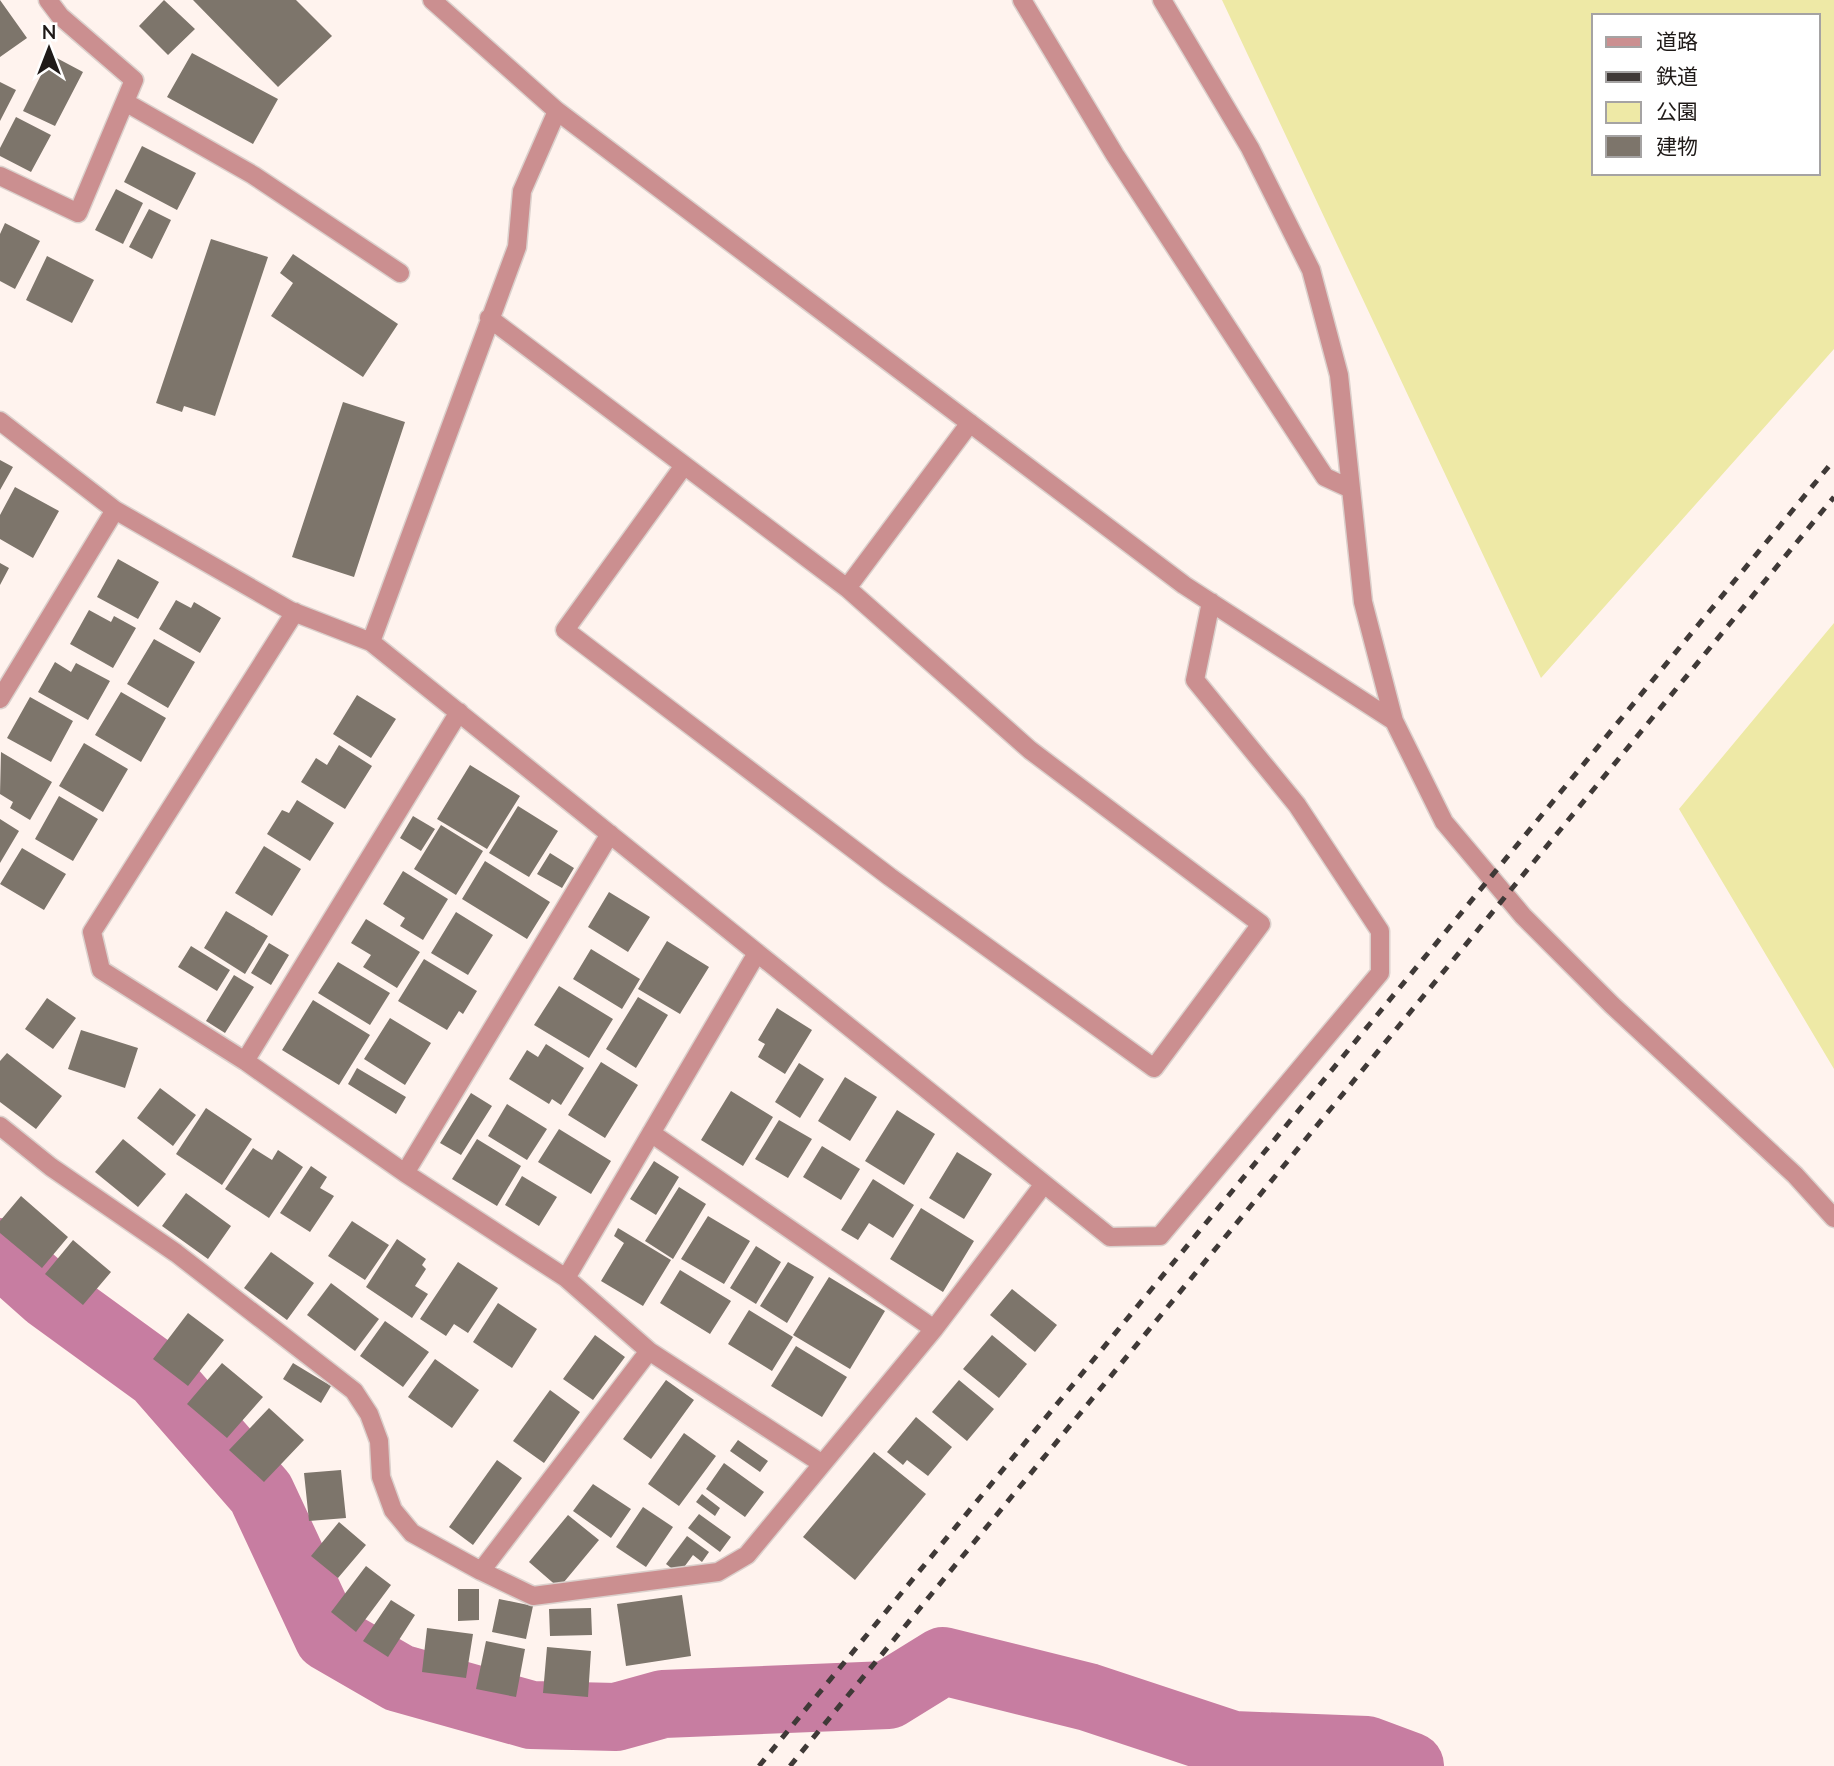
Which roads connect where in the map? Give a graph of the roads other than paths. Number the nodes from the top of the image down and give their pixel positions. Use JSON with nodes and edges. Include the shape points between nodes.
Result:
{"nodes":[{"id":1,"x":48,"y":0,"type":"edge"},
{"id":2,"x":432,"y":0,"type":"edge"},
{"id":3,"x":1022,"y":0,"type":"edge"},
{"id":4,"x":1163,"y":0,"type":"edge"},
{"id":5,"x":125,"y":102,"type":"junction"},
{"id":6,"x":556,"y":111,"type":"junction"},
{"id":7,"x":0,"y":176,"type":"edge"},
{"id":8,"x":400,"y":273,"type":"dead end"},
{"id":9,"x":489,"y":318,"type":"junction"},
{"id":10,"x":0,"y":421,"type":"edge"},
{"id":11,"x":970,"y":423,"type":"junction"},
{"id":12,"x":683,"y":467,"type":"junction"},
{"id":13,"x":1351,"y":489,"type":"junction"},
{"id":14,"x":115,"y":510,"type":"junction"},
{"id":15,"x":847,"y":588,"type":"junction"},
{"id":16,"x":1211,"y":602,"type":"junction"},
{"id":17,"x":295,"y":612,"type":"junction"},
{"id":18,"x":372,"y":642,"type":"junction"},
{"id":19,"x":0,"y":699,"type":"edge"},
{"id":20,"x":458,"y":712,"type":"junction"},
{"id":21,"x":1394,"y":721,"type":"junction"},
{"id":22,"x":610,"y":834,"type":"junction"},
{"id":23,"x":757,"y":953,"type":"junction"},
{"id":24,"x":245,"y":1061,"type":"junction"},
{"id":25,"x":0,"y":1126,"type":"edge"},
{"id":26,"x":651,"y":1133,"type":"junction"},
{"id":27,"x":405,"y":1173,"type":"junction"},
{"id":28,"x":1044,"y":1184,"type":"junction"},
{"id":29,"x":1834,"y":1218,"type":"edge"},
{"id":30,"x":566,"y":1278,"type":"junction"},
{"id":31,"x":934,"y":1329,"type":"junction"},
{"id":32,"x":649,"y":1351,"type":"junction"},
{"id":33,"x":821,"y":1463,"type":"junction"},
{"id":34,"x":481,"y":1571,"type":"junction"}],
"edges":[{"from":1,"to":5,"type":"street","via":[[60,16],[134,80]]},
{"from":2,"to":6,"type":"street"},
{"from":3,"to":13,"type":"street","via":[[1115,155],[1325,477]]},
{"from":4,"to":13,"type":"street","via":[[1250,148],[1311,270],[1339,375]]},
{"from":5,"to":7,"type":"street","via":[[78,213]]},
{"from":5,"to":8,"type":"street","via":[[253,175]]},
{"from":6,"to":9,"type":"street","via":[[522,191],[517,247]]},
{"from":6,"to":11,"type":"street"},
{"from":9,"to":12,"type":"street"},
{"from":9,"to":18,"type":"street"},
{"from":10,"to":14,"type":"street"},
{"from":11,"to":15,"type":"street"},
{"from":11,"to":16,"type":"street"},
{"from":12,"to":15,"type":"street"},
{"from":12,"to":15,"type":"street","via":[[565,630],[890,877],[1154,1068],[1261,924],[1030,750]]},
{"from":13,"to":21,"type":"street","via":[[1363,602]]},
{"from":14,"to":17,"type":"street"},
{"from":14,"to":19,"type":"street"},
{"from":16,"to":21,"type":"street"},
{"from":16,"to":28,"type":"street","via":[[1195,680],[1297,805],[1380,931],[1380,973],[1160,1236],[1110,1237]]},
{"from":17,"to":18,"type":"street"},
{"from":17,"to":24,"type":"street","via":[[92,932],[101,970]]},
{"from":18,"to":20,"type":"street"},
{"from":20,"to":22,"type":"street"},
{"from":20,"to":24,"type":"street"},
{"from":21,"to":29,"type":"street","via":[[1444,822],[1523,916],[1795,1175]]},
{"from":22,"to":23,"type":"street"},
{"from":22,"to":27,"type":"street"},
{"from":23,"to":26,"type":"street"},
{"from":23,"to":28,"type":"street"},
{"from":24,"to":27,"type":"street"},
{"from":25,"to":34,"type":"street","via":[[354,1391],[379,1441],[381,1477],[393,1510],[412,1533]]},
{"from":26,"to":30,"type":"street"},
{"from":26,"to":31,"type":"street"},
{"from":27,"to":30,"type":"street"},
{"from":28,"to":31,"type":"street"},
{"from":30,"to":32,"type":"street"},
{"from":31,"to":33,"type":"street"},
{"from":32,"to":33,"type":"street"},
{"from":32,"to":34,"type":"street"},
{"from":33,"to":34,"type":"street","via":[[747,1555],[718,1572],[533,1596]]}]}
